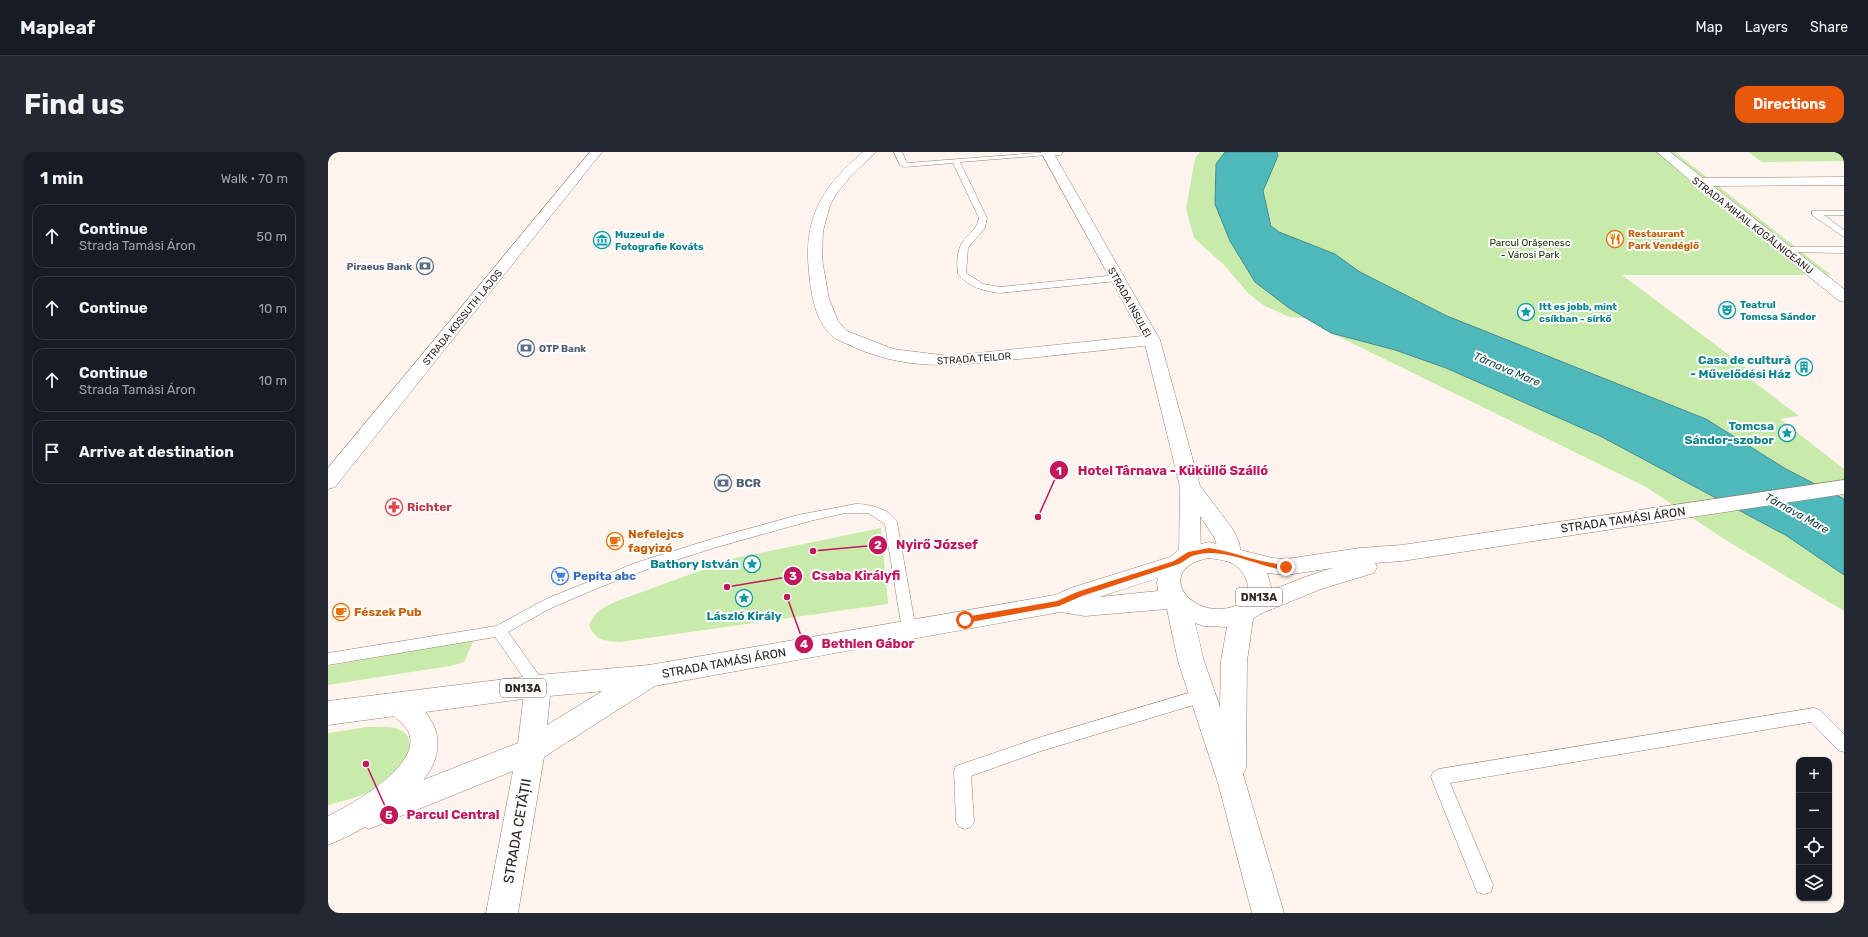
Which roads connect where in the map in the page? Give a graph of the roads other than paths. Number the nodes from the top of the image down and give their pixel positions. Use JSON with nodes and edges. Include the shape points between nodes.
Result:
{"nodes":[{"id":1,"x":596,"y":152,"type":"edge"},
{"id":2,"x":870,"y":152,"type":"edge"},
{"id":3,"x":898,"y":152,"type":"edge"},
{"id":4,"x":1051,"y":152,"type":"edge"},
{"id":5,"x":1663,"y":152,"type":"edge"},
{"id":6,"x":956,"y":161,"type":"junction"},
{"id":7,"x":1844,"y":181,"type":"edge"},
{"id":8,"x":1698,"y":182,"type":"junction"},
{"id":9,"x":1844,"y":213,"type":"edge"},
{"id":10,"x":1844,"y":234,"type":"edge"},
{"id":11,"x":1784,"y":250,"type":"junction"},
{"id":12,"x":1844,"y":250,"type":"edge"},
{"id":13,"x":1117,"y":278,"type":"junction"},
{"id":14,"x":1844,"y":298,"type":"edge"},
{"id":15,"x":1152,"y":340,"type":"junction"},
{"id":16,"x":328,"y":482,"type":"edge"},
{"id":17,"x":1190,"y":487,"type":"junction"},
{"id":18,"x":1844,"y":487,"type":"edge"},
{"id":19,"x":1402,"y":553,"type":"junction"},
{"id":20,"x":1235,"y":556,"type":"junction"},
{"id":21,"x":1183,"y":558,"type":"junction"},
{"id":22,"x":1176,"y":601,"type":"junction"},
{"id":23,"x":1059,"y":603,"type":"junction"},
{"id":24,"x":1248,"y":611,"type":"junction"},
{"id":25,"x":909,"y":630,"type":"junction"},
{"id":26,"x":499,"y":631,"type":"junction"},
{"id":27,"x":328,"y":659,"type":"edge"},
{"id":28,"x":649,"y":676,"type":"junction"},
{"id":29,"x":538,"y":686,"type":"junction"},
{"id":30,"x":1202,"y":696,"type":"junction"},
{"id":31,"x":397,"y":704,"type":"junction"},
{"id":32,"x":328,"y":713,"type":"edge"},
{"id":33,"x":1844,"y":745,"type":"edge"},
{"id":34,"x":531,"y":750,"type":"junction"},
{"id":35,"x":1232,"y":783,"type":"junction"},
{"id":36,"x":965,"y":821,"type":"dead end"},
{"id":37,"x":336,"y":828,"type":"edge"},
{"id":38,"x":1484,"y":885,"type":"dead end"},
{"id":39,"x":502,"y":913,"type":"edge"},
{"id":40,"x":1268,"y":913,"type":"edge"}],
"edges":[{"from":1,"to":16,"type":"main road","name":"STRADA KOSSUTH LAJOS"},
{"from":2,"to":15,"type":"main road","name":"STRADA TEILOR","via":[[839,180],[831,191],[819,216],[815,237],[815,269],[825,314],[843,336],[889,354],[949,362]]},
{"from":3,"to":6,"type":"lane","via":[[904,165]]},
{"from":4,"to":6,"type":"lane"},
{"from":4,"to":13,"type":"main road","name":"STRADA INSULEI"},
{"from":5,"to":8,"type":"main road","name":"STRADA MIHAIL KOGĂLNICEANU"},
{"from":6,"to":13,"type":"lane","via":[[983,218],[981,228],[966,240],[962,257],[962,274],[972,284],[985,289],[1000,290]]},
{"from":7,"to":8,"type":"main road"},
{"from":8,"to":11,"type":"main road","name":"STRADA MIHAIL KOGĂLNICEANU"},
{"from":9,"to":10,"type":"lane","via":[[1815,213]]},
{"from":11,"to":12,"type":"lane"},
{"from":11,"to":14,"type":"main road","name":"STRADA MIHAIL KOGĂLNICEANU"},
{"from":13,"to":15,"type":"main road","name":"STRADA INSULEI"},
{"from":15,"to":17,"type":"main road","name":"STRADA INSULEI"},
{"from":17,"to":20,"type":"main road","name":"STRADA INSULEI","via":[[1224,534]]},
{"from":17,"to":21,"type":"main road","name":"STRADA INSULEI","via":[[1189,518]]},
{"from":18,"to":19,"type":"main road","name":"STRADA TAMÁSI ÁRON","number":"DN13A"},
{"from":19,"to":20,"type":"main road","name":"STRADA TAMÁSI ÁRON","number":"DN13A","via":[[1360,556],[1286,567]]},
{"from":19,"to":24,"type":"main road","name":"STRADA TAMÁSI ÁRON","number":"DN13A","via":[[1313,583]]},
{"from":20,"to":21,"type":"main road","number":"DN13A","via":[[1209,550]]},
{"from":20,"to":24,"type":"main road","number":"DN13A","via":[[1252,568],[1260,580],[1261,594]]},
{"from":21,"to":22,"type":"main road","number":"DN13A","via":[[1170,574],[1169,586]]},
{"from":21,"to":23,"type":"main road","name":"STRADA TAMÁSI ÁRON","number":"DN13A"},
{"from":22,"to":23,"type":"main road","name":"STRADA TAMÁSI ÁRON","number":"DN13A","via":[[1085,607]]},
{"from":22,"to":24,"type":"main road","number":"DN13A","via":[[1191,613],[1208,619],[1225,619]]},
{"from":22,"to":30,"type":"main road","number":"DN13A"},
{"from":23,"to":25,"type":"main road","name":"STRADA TAMÁSI ÁRON","number":"DN13A"},
{"from":24,"to":35,"type":"main road","number":"DN13A","via":[[1234,661]]},
{"from":25,"to":26,"type":"lane","via":[[892,522],[883,514],[857,508],[729,538],[602,580],[537,608]]},
{"from":25,"to":28,"type":"main road","name":"STRADA TAMÁSI ÁRON","number":"DN13A"},
{"from":26,"to":27,"type":"lane"},
{"from":26,"to":29,"type":"lane"},
{"from":28,"to":29,"type":"main road","number":"DN13A"},
{"from":28,"to":34,"type":"main road"},
{"from":29,"to":31,"type":"main road","number":"DN13A"},
{"from":29,"to":34,"type":"main road","name":"STRADA CETĂȚII"},
{"from":30,"to":35,"type":"main road","number":"DN13A"},
{"from":30,"to":36,"type":"lane","via":[[1041,744],[962,771]]},
{"from":31,"to":32,"type":"main road","number":"DN13A"},
{"from":31,"to":37,"type":"main road","via":[[416,720],[422,729],[424,737],[421,756],[401,784],[372,808]]},
{"from":33,"to":38,"type":"lane","via":[[1814,715],[1439,777]]},
{"from":34,"to":37,"type":"main road","via":[[444,787]]},
{"from":34,"to":39,"type":"main road","name":"STRADA CETĂȚII"},
{"from":35,"to":40,"type":"main road","number":"DN13A"}]}
